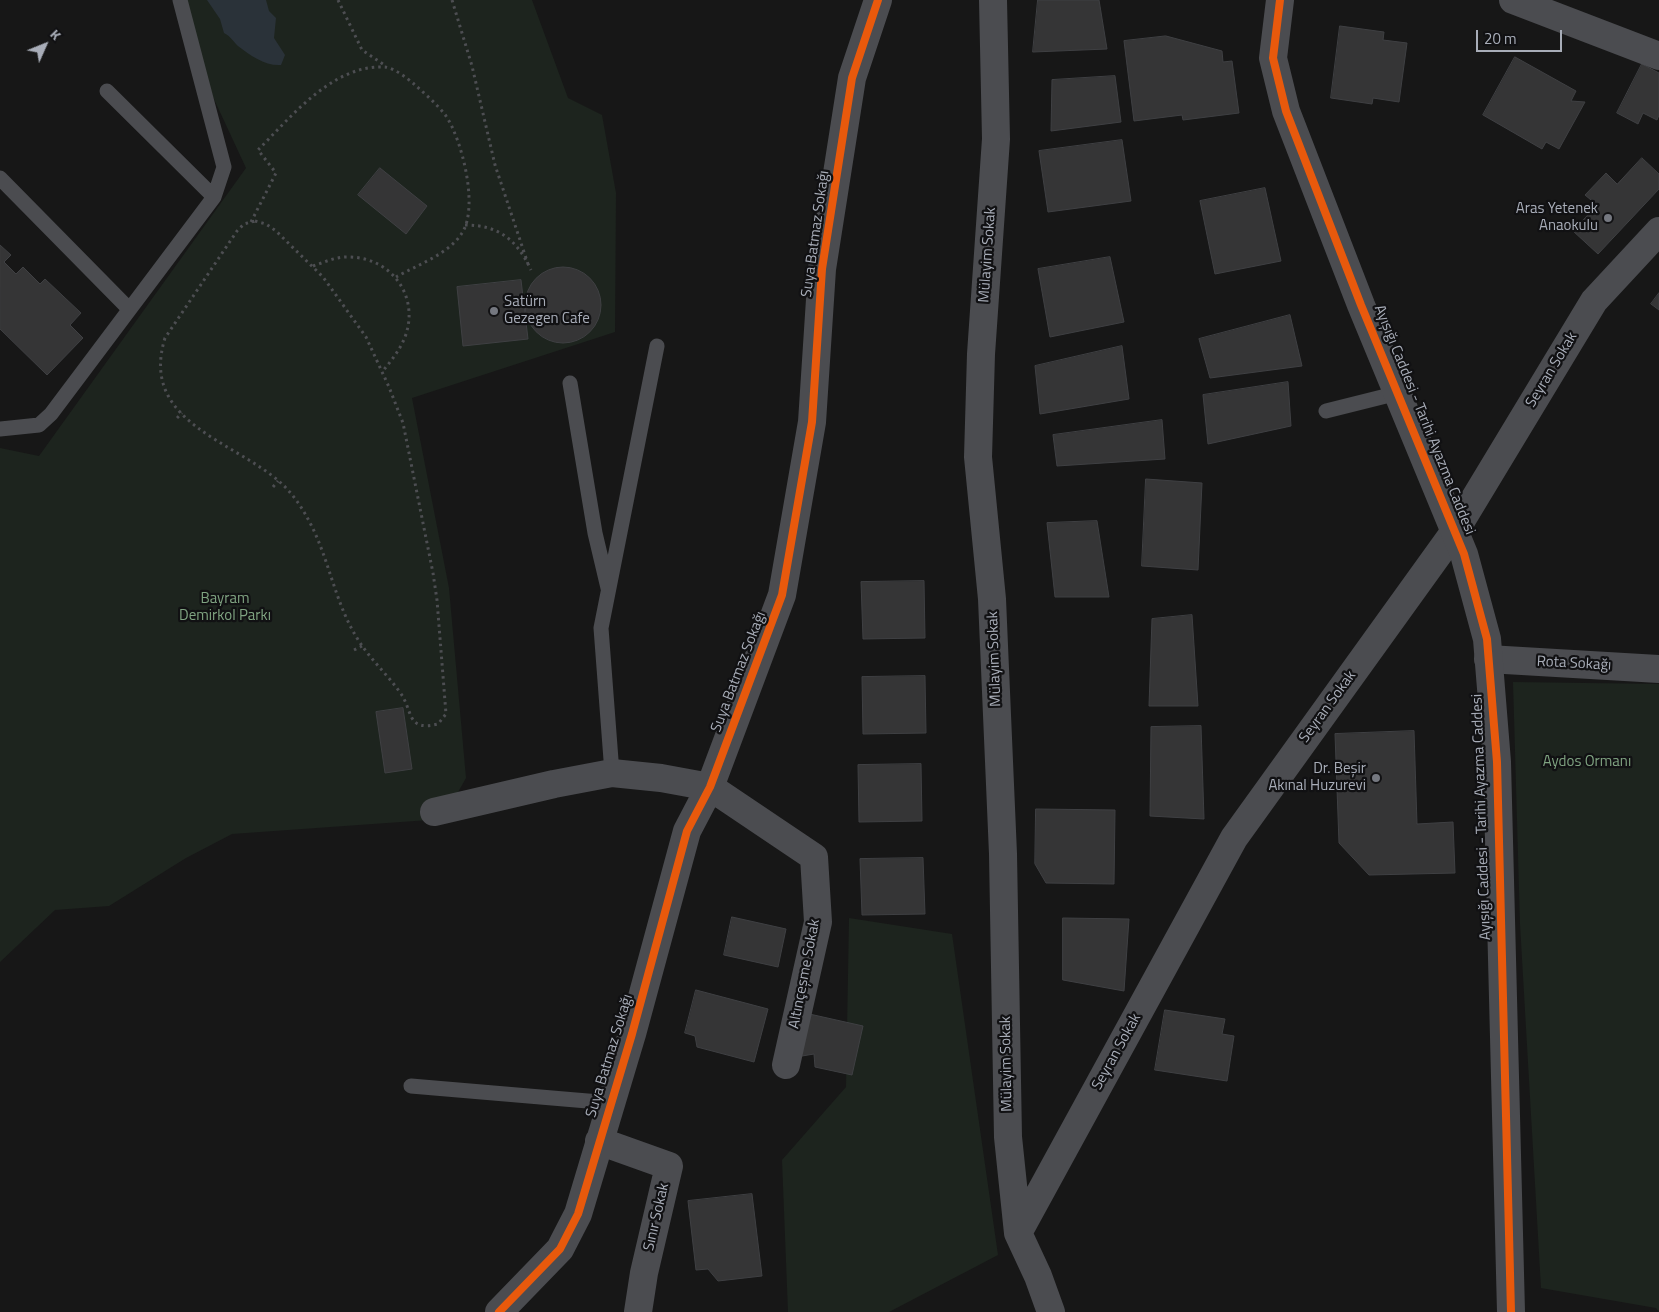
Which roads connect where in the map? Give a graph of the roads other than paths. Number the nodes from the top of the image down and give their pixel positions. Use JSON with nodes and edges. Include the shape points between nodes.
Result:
{"nodes":[{"id":1,"x":180,"y":0,"type":"edge"},
{"id":2,"x":878,"y":0,"type":"edge"},
{"id":3,"x":993,"y":0,"type":"edge"},
{"id":4,"x":1280,"y":0,"type":"edge"},
{"id":5,"x":1512,"y":0,"type":"edge"},
{"id":6,"x":1659,"y":56,"type":"edge"},
{"id":7,"x":107,"y":91,"type":"dead end"},
{"id":8,"x":0,"y":178,"type":"edge"},
{"id":9,"x":214,"y":197,"type":"junction"},
{"id":10,"x":1659,"y":231,"type":"edge"},
{"id":11,"x":129,"y":309,"type":"junction"},
{"id":12,"x":657,"y":346,"type":"dead end"},
{"id":13,"x":570,"y":383,"type":"dead end"},
{"id":14,"x":1398,"y":393,"type":"junction"},
{"id":15,"x":1326,"y":412,"type":"dead end"},
{"id":16,"x":0,"y":429,"type":"edge"},
{"id":17,"x":1455,"y":531,"type":"junction"},
{"id":18,"x":609,"y":593,"type":"junction"},
{"id":19,"x":1488,"y":659,"type":"junction"},
{"id":20,"x":1659,"y":669,"type":"edge"},
{"id":21,"x":612,"y":773,"type":"junction"},
{"id":22,"x":710,"y":787,"type":"junction"},
{"id":23,"x":434,"y":812,"type":"dead end"},
{"id":24,"x":786,"y":1065,"type":"dead end"},
{"id":25,"x":411,"y":1086,"type":"dead end"},
{"id":26,"x":610,"y":1103,"type":"junction"},
{"id":27,"x":599,"y":1140,"type":"junction"},
{"id":28,"x":1018,"y":1233,"type":"junction"},
{"id":29,"x":1038,"y":1276,"type":"junction"},
{"id":30,"x":499,"y":1312,"type":"edge"},
{"id":31,"x":638,"y":1312,"type":"edge"},
{"id":32,"x":1031,"y":1312,"type":"edge"},
{"id":33,"x":1051,"y":1312,"type":"edge"},
{"id":34,"x":1511,"y":1312,"type":"edge"}],
"edges":[{"from":1,"to":9,"type":"lane","via":[[224,167]]},
{"from":2,"to":22,"type":"street","name":"Suya Batmaz Sokağı","via":[[852,78],[822,268],[812,422],[782,596]]},
{"from":3,"to":28,"type":"street","name":"Mülayim Sokak","via":[[996,139],[981,354],[978,457],[992,599],[1003,854],[1008,1137]]},
{"from":4,"to":14,"type":"street","name":"Ayışığı Caddesi - Tarihi Ayazma Caddesi","via":[[1273,58],[1286,111]]},
{"from":5,"to":6,"type":"street"},
{"from":7,"to":9,"type":"lane"},
{"from":8,"to":11,"type":"lane"},
{"from":9,"to":11,"type":"lane"},
{"from":10,"to":17,"type":"street","name":"Seyran Sokak","via":[[1594,301]]},
{"from":11,"to":16,"type":"lane","via":[[51,414],[39,425]]},
{"from":12,"to":18,"type":"lane"},
{"from":13,"to":18,"type":"lane","via":[[595,533]]},
{"from":14,"to":15,"type":"lane"},
{"from":14,"to":17,"type":"street","name":"Ayışığı Caddesi - Tarihi Ayazma Caddesi"},
{"from":17,"to":19,"type":"street","name":"Ayışığı Caddesi - Tarihi Ayazma Caddesi","via":[[1484,630]]},
{"from":17,"to":28,"type":"street","name":"Seyran Sokak","via":[[1234,838]]},
{"from":18,"to":21,"type":"lane","via":[[601,628]]},
{"from":19,"to":20,"type":"street","name":"Rota Sokağı"},
{"from":19,"to":34,"type":"street","name":"Ayışığı Caddesi - Tarihi Ayazma Caddesi","via":[[1497,762]]},
{"from":21,"to":22,"type":"street"},
{"from":21,"to":23,"type":"street"},
{"from":22,"to":24,"type":"street","name":"Altınçeşme Sokak","via":[[814,857],[818,922]]},
{"from":22,"to":26,"type":"street","name":"Suya Batmaz Sokağı","via":[[687,831]]},
{"from":25,"to":26,"type":"lane"},
{"from":26,"to":27,"type":"street","name":"Suya Batmaz Sokağı"},
{"from":27,"to":30,"type":"street","name":"Suya Batmaz Sokağı","via":[[578,1214],[560,1249]]},
{"from":27,"to":31,"type":"street","name":"Sınır Sokak","via":[[669,1166]]},
{"from":28,"to":29,"type":"street","name":"Mülayim Sokak"},
{"from":29,"to":32,"type":"street"},
{"from":29,"to":33,"type":"street","name":"Mülayim Sokak"}]}
